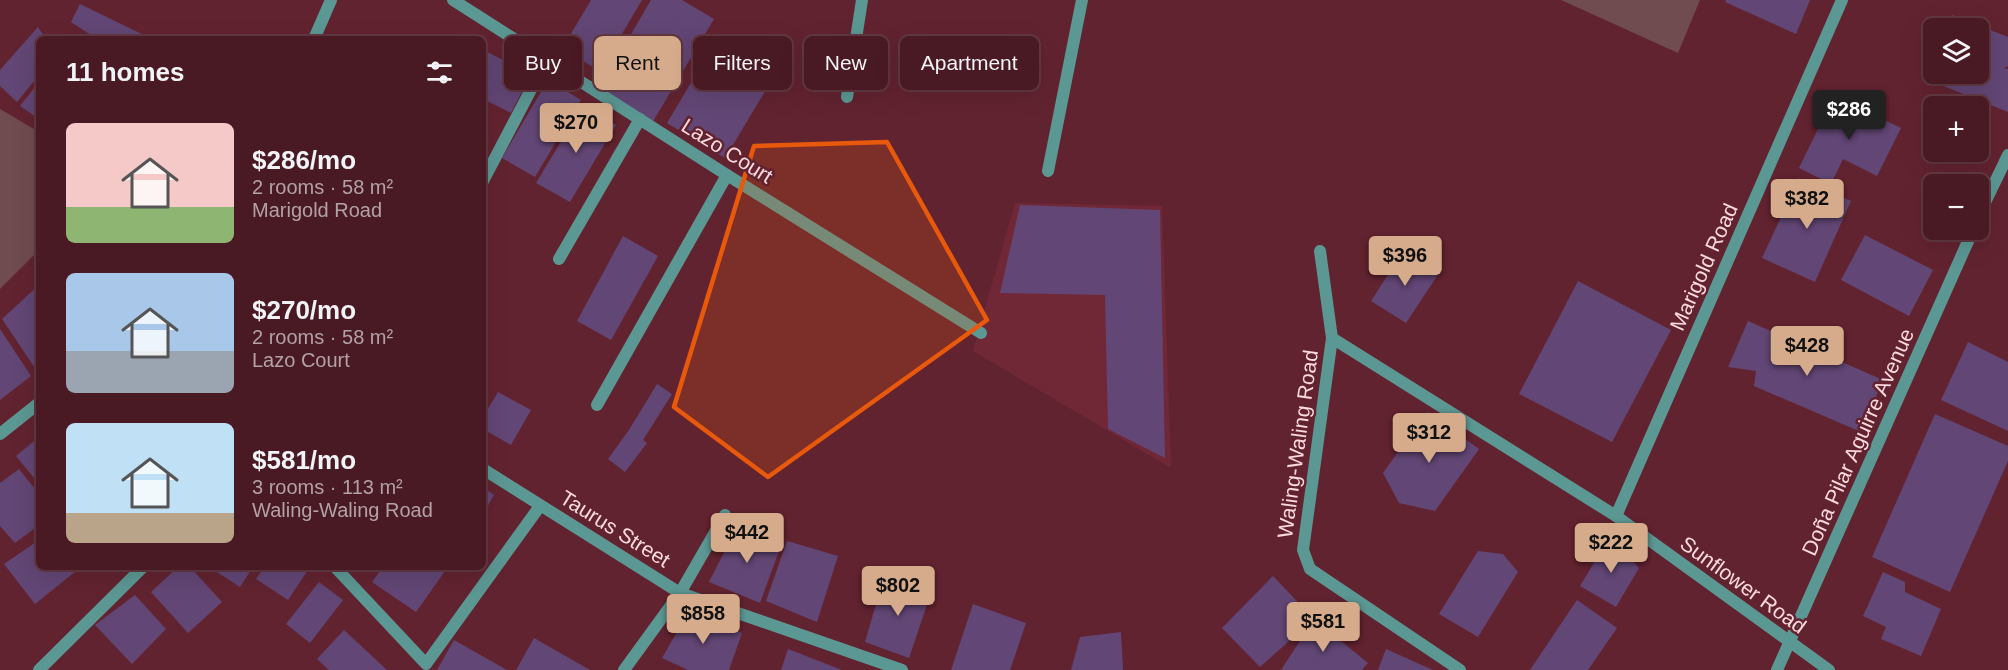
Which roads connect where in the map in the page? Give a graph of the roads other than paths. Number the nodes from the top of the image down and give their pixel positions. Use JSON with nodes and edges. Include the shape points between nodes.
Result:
{"nodes":[{"id":1,"x":331,"y":0,"type":"edge"},
{"id":2,"x":453,"y":0,"type":"edge"},
{"id":3,"x":862,"y":0,"type":"edge"},
{"id":4,"x":1082,"y":0,"type":"edge"},
{"id":5,"x":1842,"y":0,"type":"edge"},
{"id":6,"x":315,"y":36,"type":"edge"},
{"id":7,"x":511,"y":36,"type":"edge"},
{"id":8,"x":582,"y":81,"type":"edge"},
{"id":9,"x":531,"y":90,"type":"edge"},
{"id":10,"x":847,"y":97,"type":"dead end"},
{"id":11,"x":640,"y":119,"type":"junction"},
{"id":12,"x":2008,"y":155,"type":"edge"},
{"id":13,"x":1048,"y":171,"type":"dead end"},
{"id":14,"x":486,"y":175,"type":"edge"},
{"id":15,"x":727,"y":175,"type":"junction"},
{"id":16,"x":1989,"y":194,"type":"edge"},
{"id":17,"x":1969,"y":240,"type":"edge"},
{"id":18,"x":1320,"y":251,"type":"dead end"},
{"id":19,"x":559,"y":259,"type":"dead end"},
{"id":20,"x":981,"y":333,"type":"dead end"},
{"id":21,"x":1332,"y":338,"type":"junction"},
{"id":22,"x":597,"y":405,"type":"dead end"},
{"id":23,"x":36,"y":406,"type":"edge"},
{"id":24,"x":0,"y":434,"type":"edge"},
{"id":25,"x":486,"y":471,"type":"edge"},
{"id":26,"x":540,"y":506,"type":"junction"},
{"id":27,"x":725,"y":515,"type":"dead end"},
{"id":28,"x":1616,"y":516,"type":"junction"},
{"id":29,"x":140,"y":570,"type":"edge"},
{"id":30,"x":338,"y":570,"type":"edge"},
{"id":31,"x":680,"y":593,"type":"junction"},
{"id":32,"x":1790,"y":644,"type":"junction"},
{"id":33,"x":39,"y":670,"type":"edge"},
{"id":34,"x":624,"y":670,"type":"edge"},
{"id":35,"x":902,"y":670,"type":"edge"},
{"id":36,"x":1460,"y":670,"type":"edge"},
{"id":37,"x":1777,"y":670,"type":"edge"},
{"id":38,"x":1829,"y":670,"type":"edge"}],
"edges":[{"from":1,"to":6,"type":"street"},
{"from":2,"to":7,"type":"street","name":"Lazo Court"},
{"from":3,"to":10,"type":"street"},
{"from":4,"to":13,"type":"street"},
{"from":5,"to":28,"type":"street","name":"Marigold Road"},
{"from":8,"to":11,"type":"street","name":"Lazo Court"},
{"from":9,"to":14,"type":"street"},
{"from":11,"to":15,"type":"street","name":"Lazo Court"},
{"from":11,"to":19,"type":"street"},
{"from":12,"to":16,"type":"street"},
{"from":15,"to":20,"type":"street","name":"Lazo Court"},
{"from":15,"to":22,"type":"street"},
{"from":17,"to":32,"type":"street","name":"Doña Pilar Aguirre Avenue"},
{"from":18,"to":21,"type":"street","name":"Waling-Waling Road"},
{"from":21,"to":28,"type":"street","name":"Sunflower Road"},
{"from":21,"to":36,"type":"street","name":"Waling-Waling Road","via":[[1303,550],[1310,569]]},
{"from":23,"to":24,"type":"street"},
{"from":25,"to":26,"type":"street","name":"Taurus Street"},
{"from":26,"to":30,"type":"street","via":[[426,664]]},
{"from":26,"to":31,"type":"street","name":"Taurus Street"},
{"from":27,"to":31,"type":"street"},
{"from":28,"to":32,"type":"street","name":"Sunflower Road"},
{"from":29,"to":33,"type":"street"},
{"from":31,"to":34,"type":"street"},
{"from":31,"to":35,"type":"street","name":"Taurus Street"},
{"from":32,"to":37,"type":"street","name":"Doña Pilar Aguirre Avenue"},
{"from":32,"to":38,"type":"street","name":"Sunflower Road"}]}
